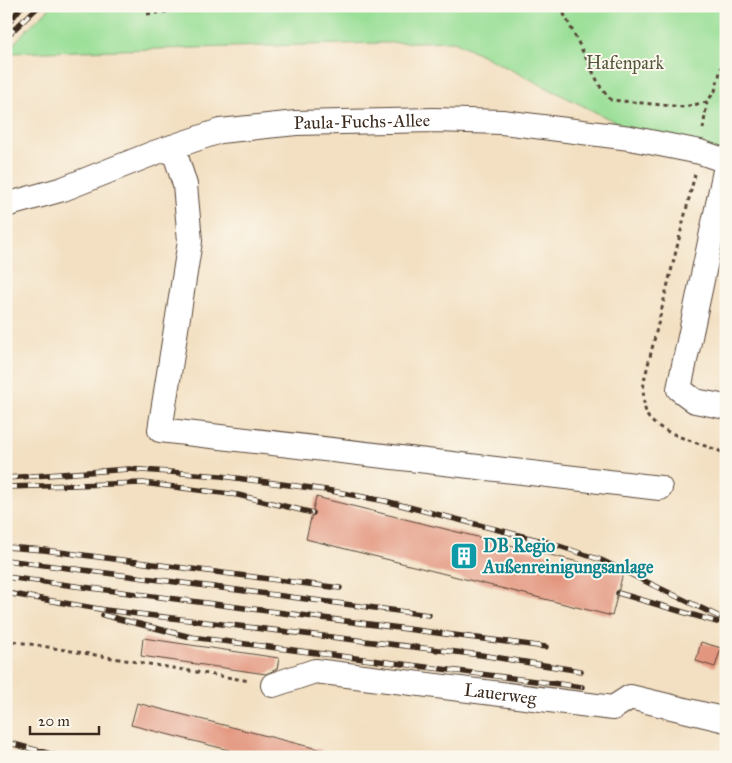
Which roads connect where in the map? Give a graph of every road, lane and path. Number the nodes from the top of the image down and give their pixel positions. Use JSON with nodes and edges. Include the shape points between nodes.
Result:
{"nodes":[{"id":1,"x":147,"y":6,"type":"edge"},
{"id":2,"x":176,"y":6,"type":"edge"},
{"id":3,"x":560,"y":6,"type":"edge"},
{"id":4,"x":707,"y":102,"type":"dead end"},
{"id":5,"x":173,"y":147,"type":"junction"},
{"id":6,"x":726,"y":161,"type":"edge"},
{"id":7,"x":726,"y":166,"type":"edge"},
{"id":8,"x":6,"y":205,"type":"edge"},
{"id":9,"x":726,"y":407,"type":"edge"},
{"id":10,"x":660,"y":488,"type":"dead end"},
{"id":11,"x":6,"y":640,"type":"edge"},
{"id":12,"x":273,"y":685,"type":"joint"},
{"id":13,"x":726,"y":720,"type":"edge"}],
"edges":[{"from":1,"to":2,"type":"path","via":[[147,14],[166,12]]},
{"from":3,"to":4,"type":"path","via":[[601,88],[611,100],[684,107]]},
{"from":5,"to":6,"type":"lane","name":"Paula-Fuchs-Allee","via":[[220,131],[296,123],[483,121],[630,138],[700,152]]},
{"from":5,"to":8,"type":"lane","name":"Paula-Fuchs-Allee","via":[[63,189]]},
{"from":5,"to":10,"type":"lane","via":[[185,185],[190,241],[160,430]]},
{"from":7,"to":9,"type":"lane","via":[[679,389],[695,401]]},
{"from":11,"to":12,"type":"path"},
{"from":12,"to":13,"type":"lane","name":"Lauerweg","via":[[315,671],[613,708],[630,697]]}]}
